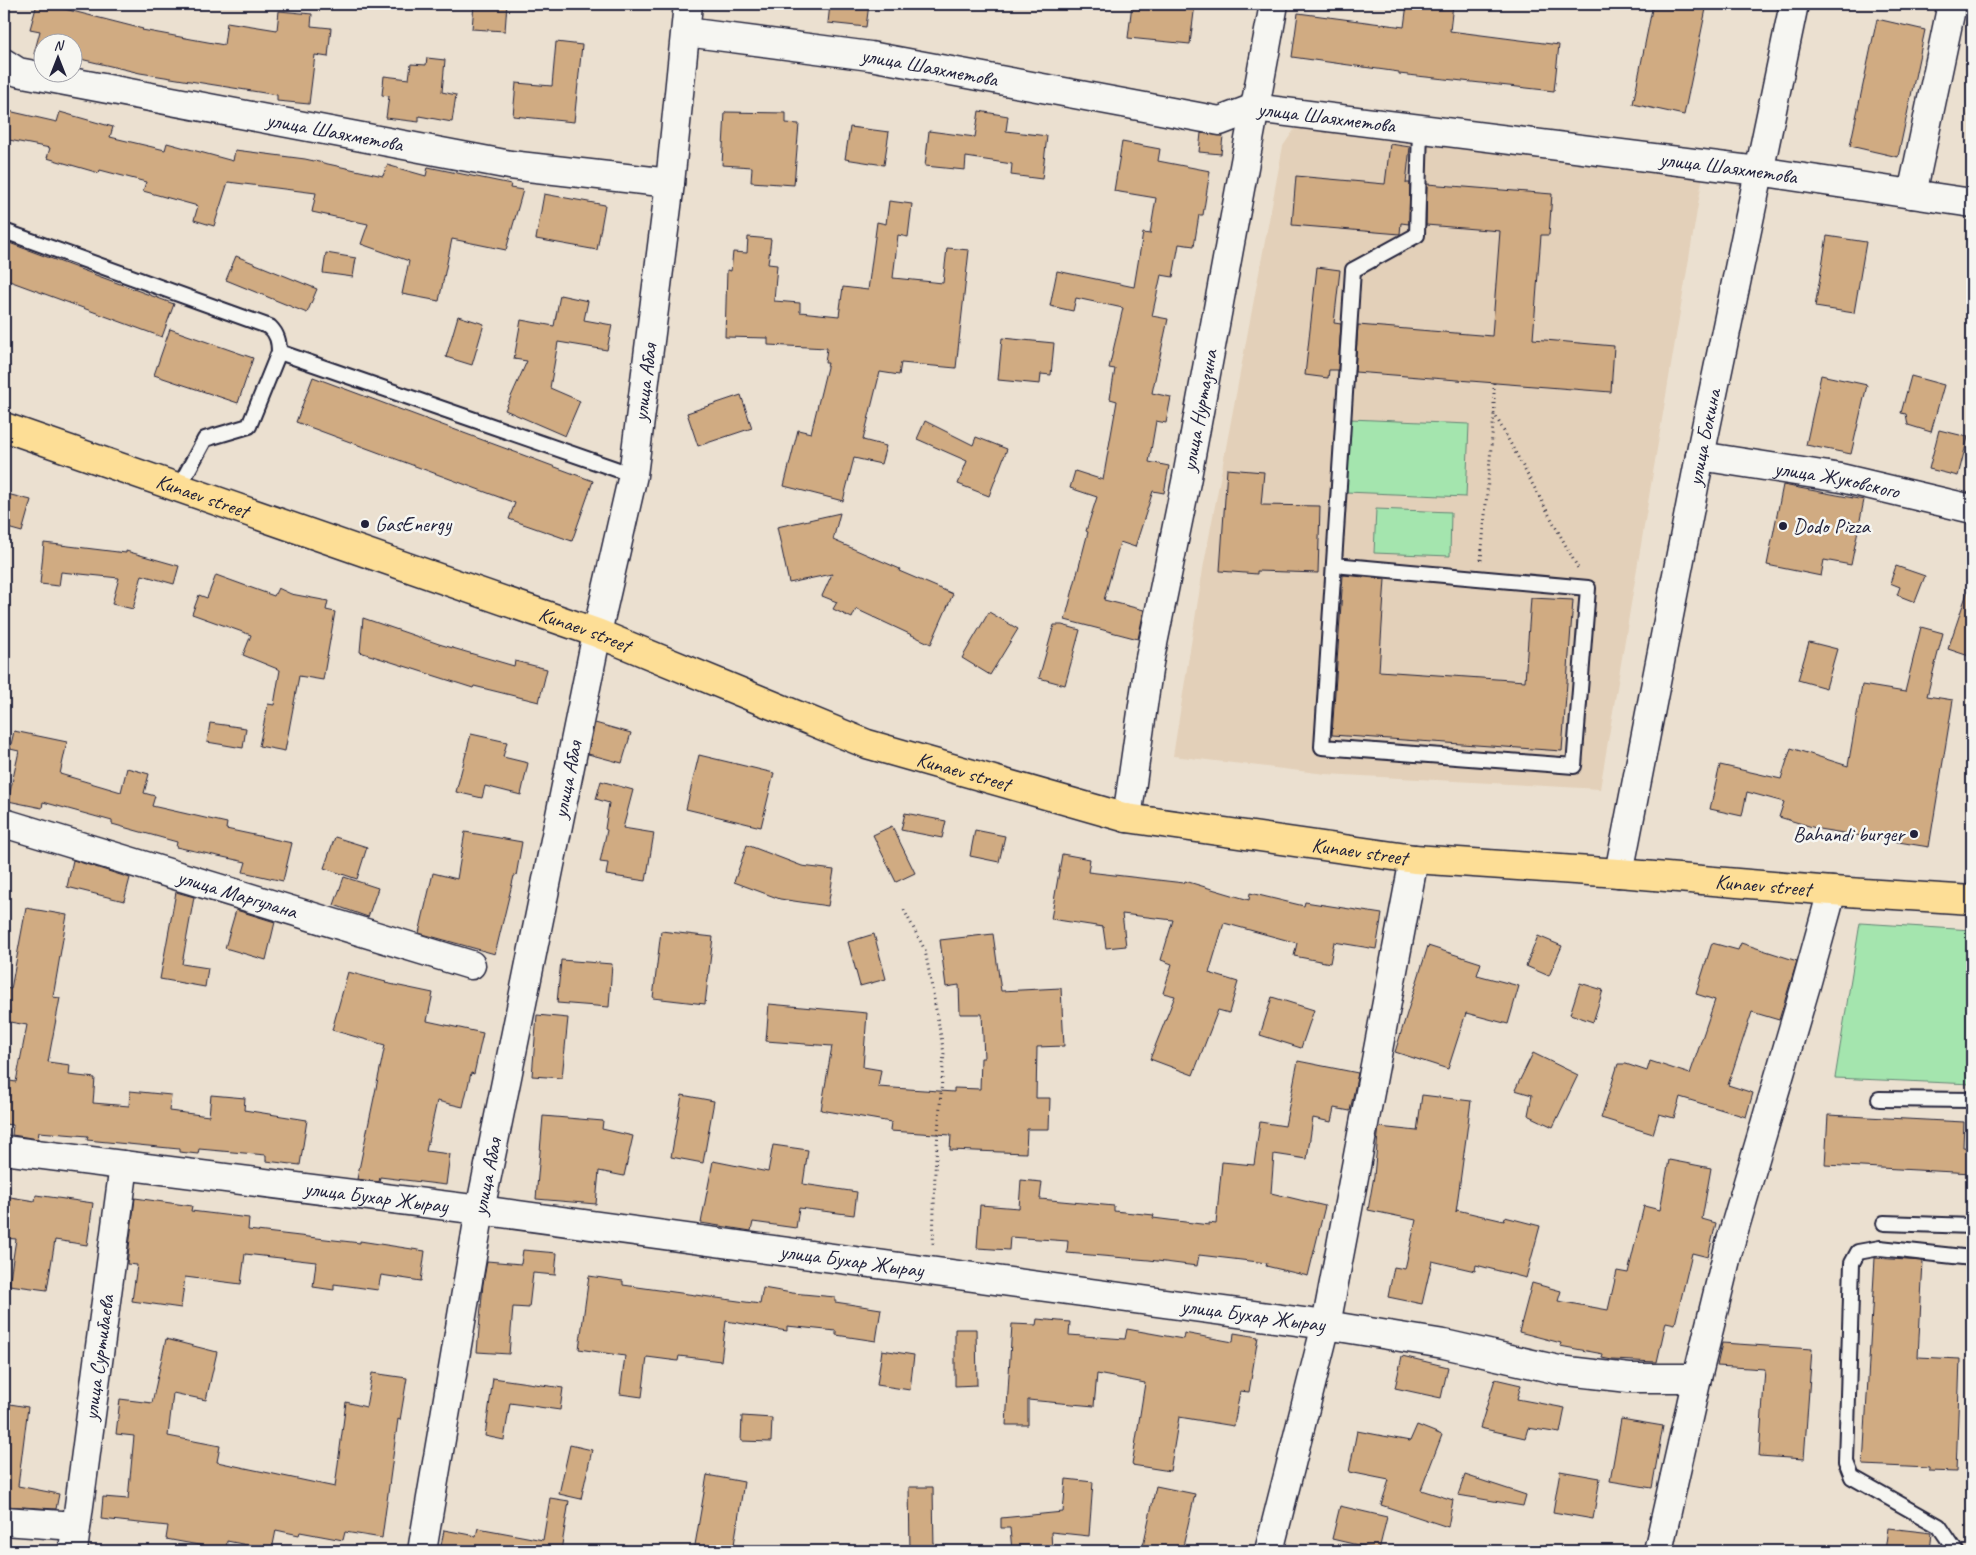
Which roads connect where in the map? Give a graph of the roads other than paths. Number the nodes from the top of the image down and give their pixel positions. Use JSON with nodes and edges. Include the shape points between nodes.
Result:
{"nodes":[{"id":1,"x":688,"y":4,"type":"edge"},
{"id":2,"x":1274,"y":4,"type":"edge"},
{"id":3,"x":1794,"y":4,"type":"edge"},
{"id":4,"x":1952,"y":4,"type":"edge"},
{"id":5,"x":686,"y":32,"type":"junction"},
{"id":6,"x":4,"y":63,"type":"edge"},
{"id":7,"x":1254,"y":108,"type":"junction"},
{"id":8,"x":1420,"y":129,"type":"junction"},
{"id":9,"x":1758,"y":171,"type":"junction"},
{"id":10,"x":670,"y":183,"type":"junction"},
{"id":11,"x":1912,"y":194,"type":"junction"},
{"id":12,"x":1972,"y":203,"type":"edge"},
{"id":13,"x":4,"y":231,"type":"edge"},
{"id":14,"x":279,"y":352,"type":"junction"},
{"id":15,"x":4,"y":427,"type":"edge"},
{"id":16,"x":1700,"y":456,"type":"junction"},
{"id":17,"x":633,"y":475,"type":"junction"},
{"id":18,"x":179,"y":487,"type":"junction"},
{"id":19,"x":1972,"y":509,"type":"edge"},
{"id":20,"x":1334,"y":565,"type":"junction"},
{"id":21,"x":597,"y":633,"type":"junction"},
{"id":22,"x":1127,"y":818,"type":"junction"},
{"id":23,"x":4,"y":823,"type":"edge"},
{"id":24,"x":1414,"y":859,"type":"junction"},
{"id":25,"x":1619,"y":873,"type":"junction"},
{"id":26,"x":1832,"y":891,"type":"junction"},
{"id":27,"x":1972,"y":900,"type":"edge"},
{"id":28,"x":471,"y":965,"type":"dead end"},
{"id":29,"x":1879,"y":1098,"type":"dead end"},
{"id":30,"x":1972,"y":1100,"type":"edge"},
{"id":31,"x":4,"y":1150,"type":"edge"},
{"id":32,"x":124,"y":1165,"type":"junction"},
{"id":33,"x":480,"y":1210,"type":"junction"},
{"id":34,"x":1884,"y":1223,"type":"dead end"},
{"id":35,"x":1972,"y":1226,"type":"edge"},
{"id":36,"x":1972,"y":1258,"type":"edge"},
{"id":37,"x":1326,"y":1325,"type":"junction"},
{"id":38,"x":1697,"y":1378,"type":"junction"},
{"id":39,"x":4,"y":1521,"type":"edge"},
{"id":40,"x":75,"y":1539,"type":"edge"},
{"id":41,"x":422,"y":1551,"type":"edge"},
{"id":42,"x":1269,"y":1551,"type":"edge"},
{"id":43,"x":1658,"y":1551,"type":"edge"},
{"id":44,"x":1956,"y":1551,"type":"edge"}],
"edges":[{"from":1,"to":5,"type":"street","name":"улица Абая"},
{"from":2,"to":7,"type":"street","name":"улица Нуртазина"},
{"from":3,"to":9,"type":"street","name":"улица Бокина"},
{"from":4,"to":11,"type":"street"},
{"from":5,"to":7,"type":"street","name":"улица Шаяхметова","via":[[870,56],[1220,121]]},
{"from":5,"to":10,"type":"street","name":"улица Абая"},
{"from":6,"to":10,"type":"street","name":"улица Шаяхметова","via":[[18,72],[510,165]]},
{"from":7,"to":8,"type":"street","name":"улица Шаяхметова"},
{"from":7,"to":22,"type":"street","name":"улица Нуртазина","via":[[1187,477],[1149,663]]},
{"from":8,"to":9,"type":"street","name":"улица Шаяхметова"},
{"from":8,"to":20,"type":"lane","via":[[1417,235],[1353,270]]},
{"from":9,"to":11,"type":"street","name":"улица Шаяхметова"},
{"from":9,"to":16,"type":"street","name":"улица Бокина"},
{"from":10,"to":17,"type":"street","name":"улица Абая"},
{"from":11,"to":12,"type":"street","name":"улица Шаяхметова"},
{"from":13,"to":14,"type":"lane","via":[[270,327],[275,332]]},
{"from":14,"to":17,"type":"lane"},
{"from":14,"to":18,"type":"lane","via":[[249,426],[205,439]]},
{"from":15,"to":18,"type":"main road","name":"Kunaev street"},
{"from":16,"to":19,"type":"street","name":"улица Жуковского","via":[[1841,478]]},
{"from":16,"to":25,"type":"street","name":"улица Бокина"},
{"from":17,"to":21,"type":"street","name":"улица Абая"},
{"from":18,"to":21,"type":"main road","name":"Kunaev street"},
{"from":20,"to":20,"type":"lane","via":[[1322,747],[1574,766],[1588,588]]},
{"from":21,"to":22,"type":"main road","name":"Kunaev street","via":[[867,744]]},
{"from":21,"to":33,"type":"street","name":"улица Абая"},
{"from":22,"to":24,"type":"main road","name":"Kunaev street"},
{"from":23,"to":28,"type":"street","name":"улица Маргулана"},
{"from":24,"to":25,"type":"main road","name":"Kunaev street"},
{"from":24,"to":37,"type":"street"},
{"from":25,"to":26,"type":"main road","name":"Kunaev street"},
{"from":26,"to":27,"type":"main road","name":"Kunaev street"},
{"from":26,"to":38,"type":"street","via":[[1729,1247]]},
{"from":29,"to":30,"type":"lane"},
{"from":31,"to":32,"type":"street","name":"улица Бухар Жырау"},
{"from":32,"to":33,"type":"street","name":"улица Бухар Жырау"},
{"from":32,"to":40,"type":"street","name":"улица Суртибаева"},
{"from":33,"to":37,"type":"street","name":"улица Бухар Жырау"},
{"from":33,"to":41,"type":"street","name":"улица Абая"},
{"from":34,"to":35,"type":"lane"},
{"from":36,"to":44,"type":"lane","via":[[1880,1248],[1858,1252],[1852,1263],[1846,1462],[1852,1477],[1939,1526]]},
{"from":37,"to":38,"type":"street","name":"улица Бухар Жырау","via":[[1444,1344],[1559,1370],[1629,1378]]},
{"from":37,"to":42,"type":"street"},
{"from":38,"to":43,"type":"street"},
{"from":39,"to":40,"type":"street"}]}
